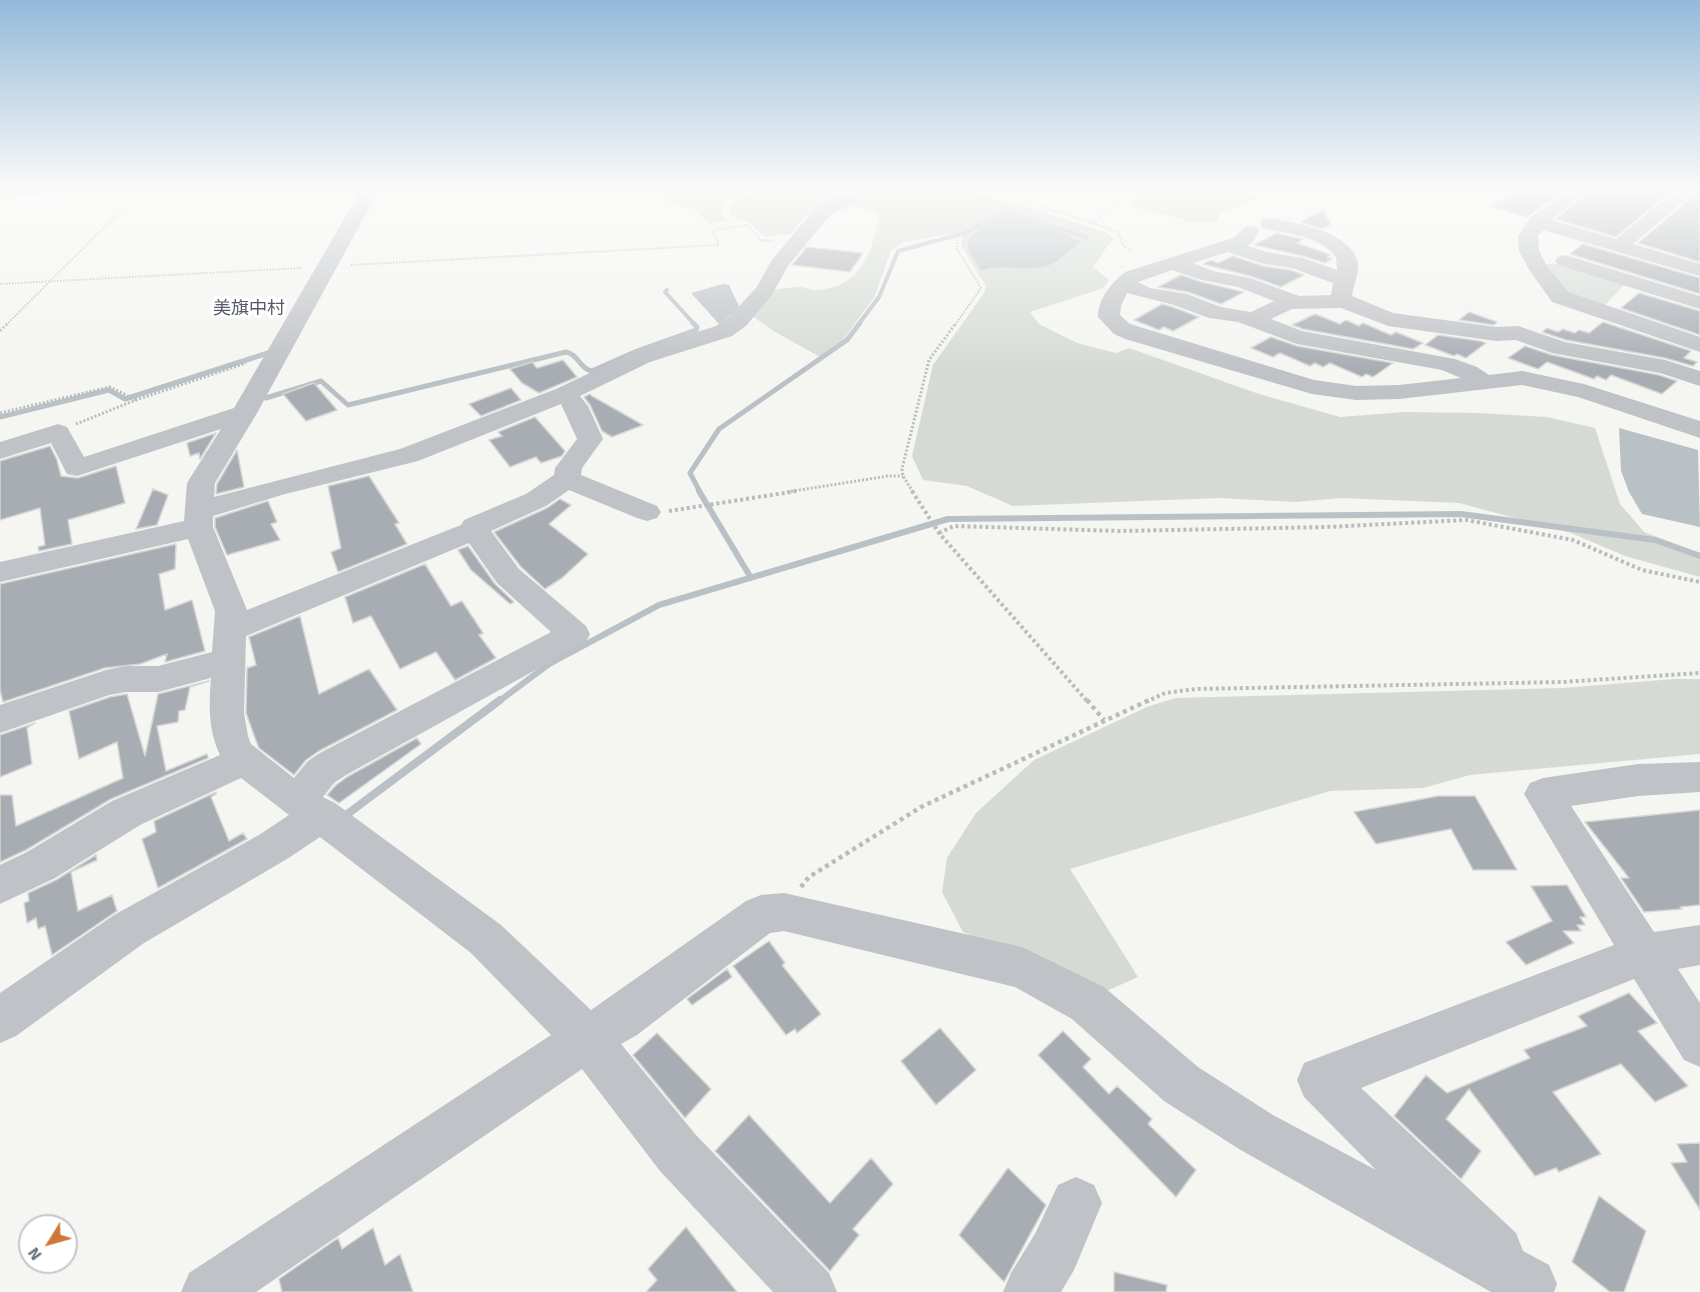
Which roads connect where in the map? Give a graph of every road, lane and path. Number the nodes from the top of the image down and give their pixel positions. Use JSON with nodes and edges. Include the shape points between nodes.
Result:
{"nodes":[{"id":1,"x":82,"y":250,"type":"edge"},
{"id":2,"x":337,"y":250,"type":"edge"},
{"id":3,"x":630,"y":250,"type":"edge"},
{"id":4,"x":791,"y":250,"type":"edge"},
{"id":5,"x":958,"y":250,"type":"edge"},
{"id":6,"x":1215,"y":250,"type":"edge"},
{"id":7,"x":1242,"y":250,"type":"edge"},
{"id":8,"x":1344,"y":250,"type":"edge"},
{"id":9,"x":1529,"y":250,"type":"edge"},
{"id":10,"x":1633,"y":250,"type":"edge"},
{"id":11,"x":1565,"y":261,"type":"dead end"},
{"id":12,"x":1172,"y":263,"type":"junction"},
{"id":13,"x":328,"y":267,"type":"junction"},
{"id":14,"x":1700,"y":270,"type":"edge"},
{"id":15,"x":51,"y":281,"type":"junction"},
{"id":16,"x":0,"y":284,"type":"edge"},
{"id":17,"x":1123,"y":284,"type":"junction"},
{"id":18,"x":1342,"y":290,"type":"junction"},
{"id":19,"x":1295,"y":302,"type":"junction"},
{"id":20,"x":1700,"y":303,"type":"edge"},
{"id":21,"x":1606,"y":313,"type":"junction"},
{"id":22,"x":1251,"y":320,"type":"junction"},
{"id":23,"x":1399,"y":321,"type":"junction"},
{"id":24,"x":1535,"y":322,"type":"junction"},
{"id":25,"x":1272,"y":328,"type":"junction"},
{"id":26,"x":0,"y":331,"type":"edge"},
{"id":27,"x":1700,"y":345,"type":"edge"},
{"id":28,"x":1361,"y":348,"type":"junction"},
{"id":29,"x":277,"y":355,"type":"junction"},
{"id":30,"x":1228,"y":363,"type":"junction"},
{"id":31,"x":1699,"y":377,"type":"edge"},
{"id":32,"x":1482,"y":381,"type":"junction"},
{"id":33,"x":565,"y":394,"type":"junction"},
{"id":34,"x":136,"y":399,"type":"junction"},
{"id":35,"x":0,"y":413,"type":"edge"},
{"id":36,"x":244,"y":413,"type":"junction"},
{"id":37,"x":1700,"y":430,"type":"edge"},
{"id":38,"x":58,"y":432,"type":"junction"},
{"id":39,"x":0,"y":451,"type":"edge"},
{"id":40,"x":903,"y":476,"type":"junction"},
{"id":41,"x":567,"y":479,"type":"junction"},
{"id":42,"x":697,"y":506,"type":"dead end"},
{"id":43,"x":648,"y":512,"type":"dead end"},
{"id":44,"x":198,"y":519,"type":"junction"},
{"id":45,"x":475,"y":530,"type":"junction"},
{"id":46,"x":939,"y":533,"type":"junction"},
{"id":47,"x":0,"y":572,"type":"edge"},
{"id":48,"x":1700,"y":582,"type":"edge"},
{"id":49,"x":230,"y":645,"type":"junction"},
{"id":50,"x":1700,"y":673,"type":"edge"},
{"id":51,"x":0,"y":718,"type":"edge"},
{"id":52,"x":1104,"y":720,"type":"junction"},
{"id":53,"x":245,"y":762,"type":"junction"},
{"id":54,"x":1700,"y":777,"type":"edge"},
{"id":55,"x":321,"y":816,"type":"junction"},
{"id":56,"x":0,"y":885,"type":"edge"},
{"id":57,"x":784,"y":912,"type":"junction"},
{"id":58,"x":1700,"y":945,"type":"edge"},
{"id":59,"x":1644,"y":954,"type":"junction"},
{"id":60,"x":0,"y":1020,"type":"edge"},
{"id":61,"x":587,"y":1038,"type":"junction"},
{"id":62,"x":1700,"y":1044,"type":"edge"},
{"id":63,"x":1076,"y":1203,"type":"dead end"},
{"id":64,"x":1537,"y":1288,"type":"edge"},
{"id":65,"x":208,"y":1292,"type":"edge"},
{"id":66,"x":810,"y":1292,"type":"edge"},
{"id":67,"x":1030,"y":1292,"type":"edge"}],
"edges":[{"from":1,"to":15,"type":"path"},
{"from":2,"to":13,"type":"street"},
{"from":3,"to":13,"type":"path"},
{"from":4,"to":33,"type":"street","via":[[765,291],[724,331],[625,364]]},
{"from":5,"to":40,"type":"path","via":[[981,288],[929,360]]},
{"from":6,"to":12,"type":"street"},
{"from":7,"to":18,"type":"street","via":[[1296,262]]},
{"from":8,"to":18,"type":"street","via":[[1347,260]]},
{"from":9,"to":21,"type":"street","via":[[1560,297]]},
{"from":10,"to":14,"type":"street"},
{"from":11,"to":20,"type":"street"},
{"from":12,"to":17,"type":"street","via":[[1139,273]]},
{"from":12,"to":19,"type":"street","via":[[1243,282]]},
{"from":13,"to":15,"type":"path"},
{"from":13,"to":29,"type":"street"},
{"from":15,"to":16,"type":"path"},
{"from":15,"to":26,"type":"path"},
{"from":17,"to":22,"type":"street"},
{"from":17,"to":30,"type":"street","via":[[1108,312],[1115,323],[1133,334]]},
{"from":18,"to":19,"type":"street"},
{"from":18,"to":23,"type":"street","via":[[1388,319]]},
{"from":19,"to":22,"type":"street"},
{"from":21,"to":24,"type":"street"},
{"from":21,"to":27,"type":"street"},
{"from":22,"to":25,"type":"street"},
{"from":23,"to":24,"type":"street","via":[[1496,334]]},
{"from":23,"to":28,"type":"street"},
{"from":24,"to":31,"type":"street","via":[[1560,348]]},
{"from":25,"to":28,"type":"street","via":[[1298,337]]},
{"from":25,"to":30,"type":"street","via":[[1229,356]]},
{"from":28,"to":32,"type":"street","via":[[1447,364]]},
{"from":29,"to":34,"type":"path"},
{"from":29,"to":36,"type":"street"},
{"from":30,"to":32,"type":"street","via":[[1338,391],[1399,392]]},
{"from":32,"to":37,"type":"street","via":[[1522,378],[1565,386]]},
{"from":33,"to":41,"type":"street","via":[[576,406],[590,439],[569,468]]},
{"from":33,"to":44,"type":"street","via":[[403,457],[276,488]]},
{"from":34,"to":35,"type":"path","via":[[107,387]]},
{"from":34,"to":38,"type":"path"},
{"from":36,"to":38,"type":"street","via":[[76,468]]},
{"from":36,"to":44,"type":"street","via":[[201,483]]},
{"from":38,"to":39,"type":"street"},
{"from":40,"to":42,"type":"path"},
{"from":40,"to":46,"type":"path"},
{"from":41,"to":43,"type":"street"},
{"from":41,"to":45,"type":"street","via":[[536,501],[474,527]]},
{"from":44,"to":47,"type":"street"},
{"from":44,"to":49,"type":"street","via":[[231,611]]},
{"from":45,"to":49,"type":"street"},
{"from":45,"to":55,"type":"street","via":[[508,576],[574,634],[321,772]]},
{"from":46,"to":48,"type":"path","via":[[954,526],[1119,531],[1466,520],[1573,540],[1642,570]]},
{"from":46,"to":52,"type":"path"},
{"from":49,"to":51,"type":"street","via":[[158,679],[106,683]]},
{"from":49,"to":53,"type":"street","via":[[226,713],[233,745]]},
{"from":50,"to":52,"type":"path","via":[[1562,682],[1196,689],[1165,693]]},
{"from":52,"to":57,"type":"path","via":[[890,824],[809,877]]},
{"from":53,"to":55,"type":"street"},
{"from":53,"to":56,"type":"street","via":[[126,813]]},
{"from":54,"to":59,"type":"street","via":[[1638,780],[1543,794]]},
{"from":55,"to":60,"type":"street","via":[[129,928]]},
{"from":55,"to":61,"type":"street","via":[[486,939]]},
{"from":57,"to":61,"type":"street","via":[[760,915],[621,1019]]},
{"from":57,"to":64,"type":"street","via":[[1022,968],[1088,1003],[1181,1084],[1256,1132]]},
{"from":58,"to":59,"type":"street"},
{"from":59,"to":62,"type":"street"},
{"from":59,"to":64,"type":"street","via":[[1322,1080]]},
{"from":61,"to":65,"type":"street"},
{"from":61,"to":66,"type":"street","via":[[678,1153]]},
{"from":63,"to":67,"type":"street","via":[[1055,1251]]}]}
